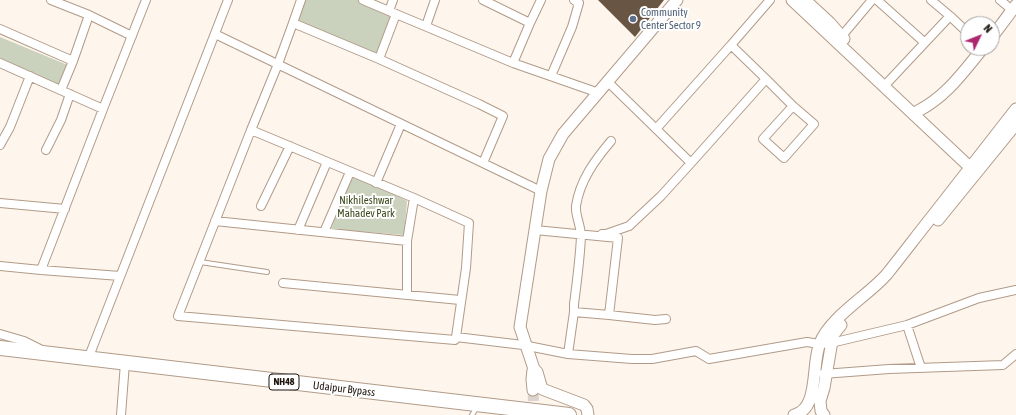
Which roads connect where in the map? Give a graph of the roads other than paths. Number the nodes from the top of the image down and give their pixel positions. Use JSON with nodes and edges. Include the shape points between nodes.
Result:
{"nodes":[{"id":1,"x":51,"y":0,"type":"edge"},
{"id":2,"x":146,"y":0,"type":"edge"},
{"id":3,"x":228,"y":0,"type":"edge"},
{"id":4,"x":301,"y":0,"type":"edge"},
{"id":5,"x":363,"y":0,"type":"edge"},
{"id":6,"x":393,"y":0,"type":"edge"},
{"id":7,"x":435,"y":0,"type":"edge"},
{"id":8,"x":483,"y":0,"type":"edge"},
{"id":9,"x":541,"y":0,"type":"edge"},
{"id":10,"x":574,"y":0,"type":"edge"},
{"id":11,"x":678,"y":0,"type":"edge"},
{"id":12,"x":770,"y":0,"type":"edge"},
{"id":13,"x":792,"y":0,"type":"edge"},
{"id":14,"x":805,"y":0,"type":"edge"},
{"id":15,"x":931,"y":0,"type":"edge"},
{"id":16,"x":1000,"y":0,"type":"edge"},
{"id":17,"x":871,"y":1,"type":"edge"},
{"id":18,"x":1014,"y":8,"type":"edge"},
{"id":19,"x":392,"y":12,"type":"junction"},
{"id":20,"x":90,"y":15,"type":"junction"},
{"id":21,"x":950,"y":16,"type":"junction"},
{"id":22,"x":293,"y":23,"type":"junction"},
{"id":23,"x":530,"y":23,"type":"junction"},
{"id":24,"x":826,"y":25,"type":"junction"},
{"id":25,"x":960,"y":25,"type":"edge"},
{"id":26,"x":426,"y":26,"type":"junction"},
{"id":27,"x":1000,"y":26,"type":"edge"},
{"id":28,"x":0,"y":29,"type":"edge"},
{"id":29,"x":215,"y":34,"type":"junction"},
{"id":30,"x":132,"y":36,"type":"junction"},
{"id":31,"x":841,"y":37,"type":"junction"},
{"id":32,"x":924,"y":42,"type":"junction"},
{"id":33,"x":730,"y":45,"type":"junction"},
{"id":34,"x":976,"y":56,"type":"edge"},
{"id":35,"x":378,"y":59,"type":"junction"},
{"id":36,"x":73,"y":61,"type":"junction"},
{"id":37,"x":0,"y":63,"type":"edge"},
{"id":38,"x":513,"y":63,"type":"junction"},
{"id":39,"x":278,"y":64,"type":"junction"},
{"id":40,"x":30,"y":76,"type":"junction"},
{"id":41,"x":551,"y":76,"type":"junction"},
{"id":42,"x":766,"y":79,"type":"junction"},
{"id":43,"x":608,"y":82,"type":"junction"},
{"id":44,"x":888,"y":82,"type":"junction"},
{"id":45,"x":61,"y":90,"type":"junction"},
{"id":46,"x":599,"y":93,"type":"junction"},
{"id":47,"x":70,"y":94,"type":"junction"},
{"id":48,"x":793,"y":106,"type":"junction"},
{"id":49,"x":103,"y":109,"type":"junction"},
{"id":50,"x":1016,"y":109,"type":"edge"},
{"id":51,"x":918,"y":111,"type":"junction"},
{"id":52,"x":402,"y":124,"type":"junction"},
{"id":53,"x":1016,"y":124,"type":"edge"},
{"id":54,"x":656,"y":129,"type":"junction"},
{"id":55,"x":251,"y":130,"type":"junction"},
{"id":56,"x":612,"y":141,"type":"dead end"},
{"id":57,"x":0,"y":145,"type":"edge"},
{"id":58,"x":290,"y":146,"type":"junction"},
{"id":59,"x":46,"y":150,"type":"dead end"},
{"id":60,"x":327,"y":162,"type":"junction"},
{"id":61,"x":483,"y":163,"type":"junction"},
{"id":62,"x":691,"y":163,"type":"junction"},
{"id":63,"x":976,"y":168,"type":"junction"},
{"id":64,"x":350,"y":172,"type":"junction"},
{"id":65,"x":376,"y":183,"type":"junction"},
{"id":66,"x":541,"y":191,"type":"junction"},
{"id":67,"x":414,"y":198,"type":"junction"},
{"id":68,"x":0,"y":203,"type":"edge"},
{"id":69,"x":262,"y":206,"type":"dead end"},
{"id":70,"x":65,"y":209,"type":"junction"},
{"id":71,"x":215,"y":221,"type":"junction"},
{"id":72,"x":298,"y":230,"type":"junction"},
{"id":73,"x":535,"y":230,"type":"junction"},
{"id":74,"x":324,"y":232,"type":"junction"},
{"id":75,"x":581,"y":234,"type":"junction"},
{"id":76,"x":407,"y":241,"type":"junction"},
{"id":77,"x":199,"y":262,"type":"junction"},
{"id":78,"x":0,"y":266,"type":"edge"},
{"id":79,"x":41,"y":270,"type":"junction"},
{"id":80,"x":267,"y":272,"type":"dead end"},
{"id":81,"x":120,"y":276,"type":"junction"},
{"id":82,"x":283,"y":283,"type":"dead end"},
{"id":83,"x":1016,"y":290,"type":"edge"},
{"id":84,"x":407,"y":295,"type":"junction"},
{"id":85,"x":460,"y":300,"type":"junction"},
{"id":86,"x":574,"y":312,"type":"junction"},
{"id":87,"x":609,"y":315,"type":"junction"},
{"id":88,"x":666,"y":319,"type":"dead end"},
{"id":89,"x":907,"y":325,"type":"junction"},
{"id":90,"x":0,"y":334,"type":"edge"},
{"id":91,"x":832,"y":334,"type":"junction"},
{"id":92,"x":456,"y":337,"type":"junction"},
{"id":93,"x":850,"y":339,"type":"junction"},
{"id":94,"x":819,"y":344,"type":"junction"},
{"id":95,"x":527,"y":346,"type":"junction"},
{"id":96,"x":0,"y":348,"type":"edge"},
{"id":97,"x":50,"y":354,"type":"junction"},
{"id":98,"x":568,"y":354,"type":"junction"},
{"id":99,"x":1016,"y":354,"type":"edge"},
{"id":100,"x":88,"y":359,"type":"junction"},
{"id":101,"x":125,"y":363,"type":"junction"},
{"id":102,"x":921,"y":368,"type":"junction"},
{"id":103,"x":534,"y":369,"type":"junction"},
{"id":104,"x":814,"y":374,"type":"junction"},
{"id":105,"x":826,"y":374,"type":"junction"},
{"id":106,"x":533,"y":390,"type":"tunnel mouth"},
{"id":107,"x":475,"y":410,"type":"edge"},
{"id":108,"x":552,"y":414,"type":"edge"},
{"id":109,"x":121,"y":415,"type":"edge"},
{"id":110,"x":569,"y":415,"type":"edge"},
{"id":111,"x":588,"y":415,"type":"edge"},
{"id":112,"x":794,"y":415,"type":"edge"},
{"id":113,"x":824,"y":415,"type":"edge"}],
"edges":[{"from":1,"to":20,"type":"street"},
{"from":2,"to":30,"type":"street"},
{"from":3,"to":29,"type":"street"},
{"from":4,"to":22,"type":"street"},
{"from":5,"to":19,"type":"street"},
{"from":6,"to":19,"type":"street"},
{"from":7,"to":26,"type":"street"},
{"from":8,"to":23,"type":"street"},
{"from":9,"to":23,"type":"street"},
{"from":10,"to":41,"type":"street","via":[[579,3]]},
{"from":11,"to":43,"type":"street"},
{"from":12,"to":33,"type":"street"},
{"from":13,"to":24,"type":"street"},
{"from":14,"to":24,"type":"street"},
{"from":15,"to":21,"type":"street"},
{"from":16,"to":18,"type":"street"},
{"from":17,"to":31,"type":"street"},
{"from":17,"to":32,"type":"street"},
{"from":18,"to":27,"type":"street"},
{"from":19,"to":26,"type":"street"},
{"from":19,"to":35,"type":"street"},
{"from":20,"to":30,"type":"street"},
{"from":20,"to":36,"type":"street"},
{"from":21,"to":25,"type":"street"},
{"from":21,"to":32,"type":"street"},
{"from":22,"to":35,"type":"street"},
{"from":22,"to":39,"type":"street"},
{"from":23,"to":38,"type":"street"},
{"from":24,"to":31,"type":"street"},
{"from":24,"to":63,"type":"street"},
{"from":26,"to":38,"type":"street"},
{"from":28,"to":36,"type":"street"},
{"from":29,"to":39,"type":"street"},
{"from":29,"to":81,"type":"street"},
{"from":30,"to":49,"type":"street"},
{"from":31,"to":44,"type":"street"},
{"from":32,"to":44,"type":"street"},
{"from":33,"to":42,"type":"street"},
{"from":33,"to":54,"type":"street"},
{"from":34,"to":51,"type":"street","via":[[945,93]]},
{"from":35,"to":61,"type":"street","via":[[503,116]]},
{"from":36,"to":45,"type":"street"},
{"from":37,"to":40,"type":"street"},
{"from":38,"to":41,"type":"street"},
{"from":39,"to":52,"type":"street"},
{"from":39,"to":55,"type":"street"},
{"from":40,"to":45,"type":"street"},
{"from":40,"to":57,"type":"street"},
{"from":41,"to":46,"type":"street"},
{"from":42,"to":48,"type":"street"},
{"from":42,"to":62,"type":"street"},
{"from":43,"to":46,"type":"street"},
{"from":43,"to":54,"type":"street"},
{"from":44,"to":51,"type":"street"},
{"from":45,"to":47,"type":"street"},
{"from":46,"to":66,"type":"street","via":[[563,134],[549,159]]},
{"from":47,"to":49,"type":"street"},
{"from":47,"to":59,"type":"street"},
{"from":48,"to":48,"type":"street","via":[[763,138],[784,158],[814,124]]},
{"from":49,"to":70,"type":"street"},
{"from":50,"to":63,"type":"street"},
{"from":51,"to":63,"type":"street"},
{"from":52,"to":61,"type":"street"},
{"from":52,"to":65,"type":"street"},
{"from":53,"to":63,"type":"street"},
{"from":54,"to":62,"type":"street"},
{"from":55,"to":58,"type":"street"},
{"from":55,"to":71,"type":"street"},
{"from":56,"to":75,"type":"street","via":[[598,156],[581,188],[576,207]]},
{"from":58,"to":60,"type":"street"},
{"from":58,"to":69,"type":"street"},
{"from":60,"to":64,"type":"street"},
{"from":60,"to":72,"type":"street"},
{"from":61,"to":66,"type":"street"},
{"from":62,"to":75,"type":"street","via":[[629,226],[606,234]]},
{"from":63,"to":91,"type":"street","via":[[890,278]]},
{"from":63,"to":91,"type":"street","via":[[886,275],[843,314]]},
{"from":64,"to":65,"type":"street"},
{"from":64,"to":74,"type":"street"},
{"from":65,"to":67,"type":"street"},
{"from":66,"to":73,"type":"street"},
{"from":67,"to":76,"type":"street"},
{"from":67,"to":85,"type":"street","via":[[469,223],[466,268]]},
{"from":68,"to":70,"type":"street"},
{"from":70,"to":79,"type":"street"},
{"from":71,"to":72,"type":"street"},
{"from":71,"to":77,"type":"street"},
{"from":72,"to":74,"type":"street"},
{"from":73,"to":75,"type":"street"},
{"from":73,"to":95,"type":"street","via":[[520,327]]},
{"from":74,"to":76,"type":"street"},
{"from":75,"to":86,"type":"street"},
{"from":75,"to":87,"type":"street","via":[[618,238]]},
{"from":76,"to":84,"type":"street"},
{"from":77,"to":80,"type":"lane"},
{"from":77,"to":92,"type":"street","via":[[178,316],[455,340]]},
{"from":78,"to":79,"type":"street"},
{"from":79,"to":81,"type":"street"},
{"from":81,"to":100,"type":"street"},
{"from":82,"to":84,"type":"street"},
{"from":83,"to":89,"type":"street","via":[[979,298]]},
{"from":84,"to":85,"type":"street"},
{"from":85,"to":92,"type":"street"},
{"from":86,"to":87,"type":"street"},
{"from":86,"to":98,"type":"street"},
{"from":87,"to":88,"type":"street"},
{"from":89,"to":93,"type":"street"},
{"from":89,"to":102,"type":"street"},
{"from":90,"to":97,"type":"street","via":[[24,341]]},
{"from":91,"to":93,"type":"street"},
{"from":91,"to":93,"type":"street","via":[[840,333]]},
{"from":91,"to":94,"type":"street"},
{"from":91,"to":105,"type":"street"},
{"from":92,"to":95,"type":"street"},
{"from":94,"to":98,"type":"street","via":[[807,342],[709,359],[696,351],[632,360]]},
{"from":94,"to":104,"type":"street"},
{"from":95,"to":98,"type":"street"},
{"from":95,"to":103,"type":"street"},
{"from":96,"to":97,"type":"highway","name":"Udaipur Bypass","number":"NH48"},
{"from":97,"to":100,"type":"highway","name":"Udaipur Bypass","number":"NH48"},
{"from":99,"to":102,"type":"street","via":[[1003,365]]},
{"from":100,"to":101,"type":"highway","name":"Udaipur Bypass","number":"NH48"},
{"from":101,"to":107,"type":"highway","name":"Udaipur Bypass","number":"NH48"},
{"from":101,"to":109,"type":"street"},
{"from":102,"to":105,"type":"street"},
{"from":103,"to":106,"type":"street"},
{"from":103,"to":111,"type":"street","via":[[542,388],[584,405]]},
{"from":104,"to":105,"type":"street"},
{"from":104,"to":112,"type":"street","via":[[811,398],[799,414]]},
{"from":105,"to":113,"type":"street","via":[[819,406]]},
{"from":107,"to":108,"type":"highway","name":"Udaipur Bypass","number":"NH48"},
{"from":108,"to":110,"type":"highway","name":"Udaipur Bypass","number":"NH48"}]}
